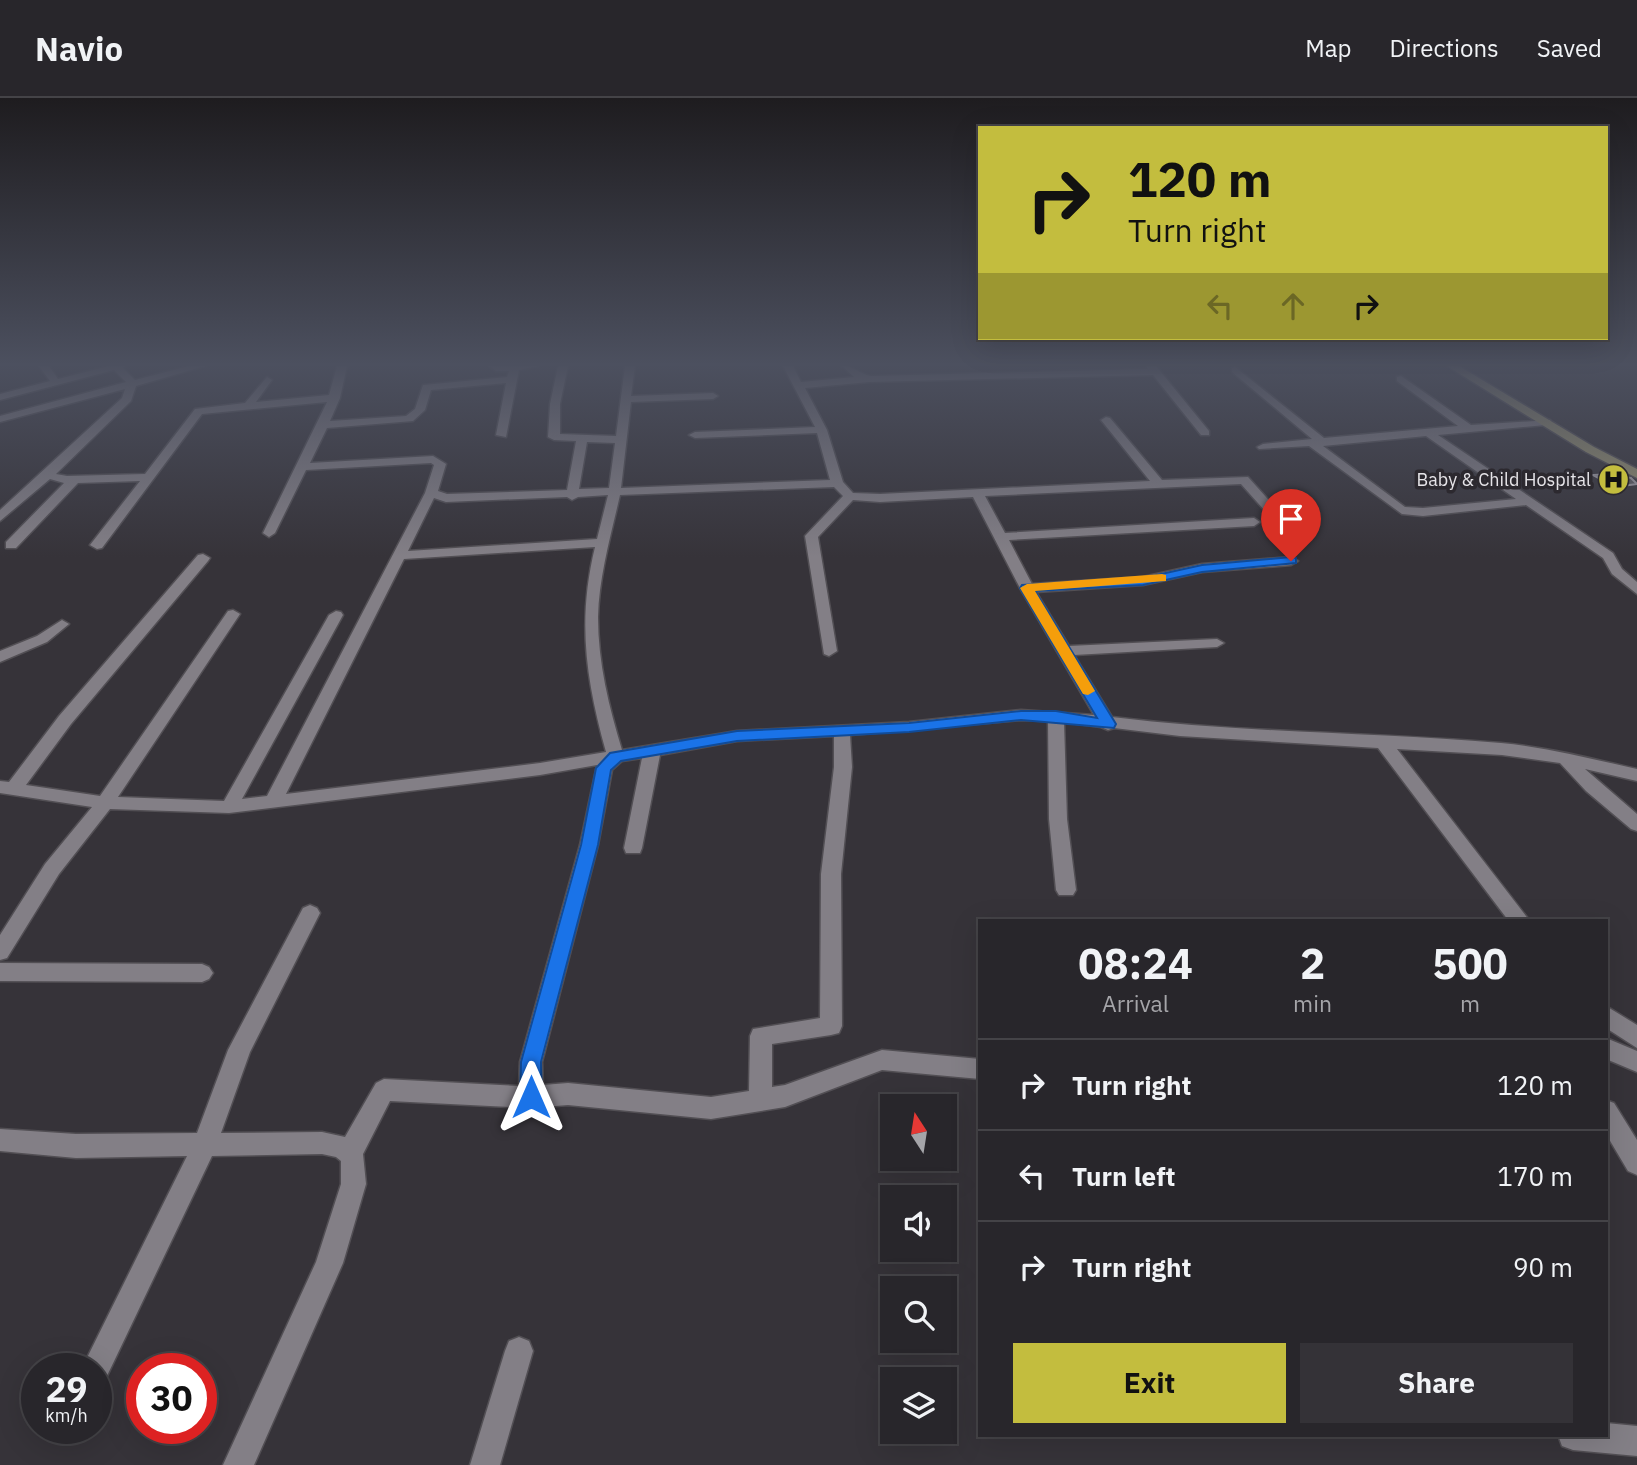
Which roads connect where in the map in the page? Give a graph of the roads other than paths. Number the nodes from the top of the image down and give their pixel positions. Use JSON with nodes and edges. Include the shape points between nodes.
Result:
{"nodes":[{"id":1,"x":94,"y":430,"type":"edge"},
{"id":2,"x":185,"y":430,"type":"edge"},
{"id":3,"x":320,"y":430,"type":"edge"},
{"id":4,"x":503,"y":430,"type":"edge"},
{"id":5,"x":554,"y":430,"type":"edge"},
{"id":6,"x":622,"y":430,"type":"edge"},
{"id":7,"x":822,"y":430,"type":"joint"},
{"id":8,"x":1114,"y":430,"type":"edge"},
{"id":9,"x":1202,"y":430,"type":"edge"},
{"id":10,"x":1303,"y":430,"type":"edge"},
{"id":11,"x":1464,"y":430,"type":"edge"},
{"id":12,"x":1558,"y":430,"type":"edge"},
{"id":13,"x":1205,"y":433,"type":"dead end"},
{"id":14,"x":1430,"y":434,"type":"junction"},
{"id":15,"x":502,"y":435,"type":"dead end"},
{"id":16,"x":695,"y":435,"type":"dead end"},
{"id":17,"x":582,"y":440,"type":"junction"},
{"id":18,"x":621,"y":440,"type":"junction"},
{"id":19,"x":1318,"y":443,"type":"junction"},
{"id":20,"x":1263,"y":447,"type":"dead end"},
{"id":21,"x":300,"y":467,"type":"junction"},
{"id":22,"x":1637,"y":474,"type":"edge"},
{"id":23,"x":48,"y":475,"type":"junction"},
{"id":24,"x":149,"y":477,"type":"junction"},
{"id":25,"x":75,"y":479,"type":"junction"},
{"id":26,"x":837,"y":483,"type":"junction"},
{"id":27,"x":1159,"y":485,"type":"junction"},
{"id":28,"x":431,"y":493,"type":"junction"},
{"id":29,"x":614,"y":494,"type":"junction"},
{"id":30,"x":978,"y":494,"type":"junction"},
{"id":31,"x":572,"y":496,"type":"junction"},
{"id":32,"x":849,"y":496,"type":"junction"},
{"id":33,"x":1530,"y":501,"type":"junction"},
{"id":34,"x":0,"y":517,"type":"edge"},
{"id":35,"x":1278,"y":518,"type":"dead end"},
{"id":36,"x":1254,"y":522,"type":"dead end"},
{"id":37,"x":269,"y":533,"type":"dead end"},
{"id":38,"x":1001,"y":537,"type":"junction"},
{"id":39,"x":602,"y":542,"type":"junction"},
{"id":40,"x":11,"y":545,"type":"dead end"},
{"id":41,"x":97,"y":545,"type":"dead end"},
{"id":42,"x":400,"y":555,"type":"junction"},
{"id":43,"x":203,"y":558,"type":"dead end"},
{"id":44,"x":1291,"y":561,"type":"dead end"},
{"id":45,"x":1027,"y":588,"type":"junction"},
{"id":46,"x":1637,"y":590,"type":"edge"},
{"id":47,"x":233,"y":614,"type":"dead end"},
{"id":48,"x":336,"y":615,"type":"dead end"},
{"id":49,"x":62,"y":624,"type":"dead end"},
{"id":50,"x":1217,"y":643,"type":"dead end"},
{"id":51,"x":829,"y":651,"type":"dead end"},
{"id":52,"x":1064,"y":651,"type":"junction"},
{"id":53,"x":0,"y":657,"type":"edge"},
{"id":54,"x":1056,"y":716,"type":"junction"},
{"id":55,"x":1108,"y":724,"type":"junction"},
{"id":56,"x":842,"y":731,"type":"junction"},
{"id":57,"x":1383,"y":742,"type":"junction"},
{"id":58,"x":652,"y":750,"type":"junction"},
{"id":59,"x":616,"y":757,"type":"junction"},
{"id":60,"x":1564,"y":758,"type":"junction"},
{"id":61,"x":1637,"y":775,"type":"edge"},
{"id":62,"x":7,"y":788,"type":"edge"},
{"id":63,"x":105,"y":803,"type":"junction"},
{"id":64,"x":272,"y":803,"type":"junction"},
{"id":65,"x":229,"y":807,"type":"junction"},
{"id":66,"x":1637,"y":824,"type":"edge"},
{"id":67,"x":633,"y":848,"type":"dead end"},
{"id":68,"x":1066,"y":890,"type":"dead end"},
{"id":69,"x":310,"y":913,"type":"dead end"},
{"id":70,"x":1518,"y":919,"type":"edge"},
{"id":71,"x":0,"y":952,"type":"edge"},
{"id":72,"x":0,"y":972,"type":"edge"},
{"id":73,"x":202,"y":973,"type":"dead end"},
{"id":74,"x":1608,"y":1016,"type":"edge"},
{"id":75,"x":1637,"y":1038,"type":"edge"},
{"id":76,"x":1608,"y":1049,"type":"edge"},
{"id":77,"x":1637,"y":1062,"type":"edge"},
{"id":78,"x":978,"y":1069,"type":"edge"},
{"id":79,"x":531,"y":1097,"type":"junction"},
{"id":80,"x":760,"y":1101,"type":"junction"},
{"id":81,"x":1608,"y":1114,"type":"edge"},
{"id":82,"x":0,"y":1140,"type":"edge"},
{"id":83,"x":205,"y":1145,"type":"junction"},
{"id":84,"x":350,"y":1153,"type":"junction"},
{"id":85,"x":1637,"y":1163,"type":"edge"},
{"id":86,"x":519,"y":1351,"type":"dead end"},
{"id":87,"x":103,"y":1353,"type":"edge"},
{"id":88,"x":1594,"y":1437,"type":"edge"},
{"id":89,"x":1637,"y":1441,"type":"edge"},
{"id":90,"x":238,"y":1465,"type":"edge"},
{"id":91,"x":485,"y":1465,"type":"edge"}],
"edges":[{"from":1,"to":23,"type":"street"},
{"from":2,"to":24,"type":"street"},
{"from":3,"to":21,"type":"street"},
{"from":4,"to":15,"type":"street"},
{"from":5,"to":17,"type":"street","via":[[554,437]]},
{"from":6,"to":18,"type":"street"},
{"from":7,"to":16,"type":"street"},
{"from":7,"to":26,"type":"street"},
{"from":8,"to":27,"type":"street"},
{"from":9,"to":13,"type":"street"},
{"from":10,"to":19,"type":"street"},
{"from":11,"to":14,"type":"street"},
{"from":12,"to":22,"type":"street"},
{"from":14,"to":19,"type":"street"},
{"from":14,"to":33,"type":"street"},
{"from":17,"to":18,"type":"street"},
{"from":17,"to":31,"type":"street"},
{"from":18,"to":29,"type":"street"},
{"from":19,"to":20,"type":"street"},
{"from":19,"to":33,"type":"street","via":[[1402,510]]},
{"from":21,"to":28,"type":"street","via":[[433,459],[440,464]]},
{"from":21,"to":37,"type":"street"},
{"from":23,"to":25,"type":"street"},
{"from":23,"to":34,"type":"street"},
{"from":24,"to":25,"type":"street"},
{"from":24,"to":41,"type":"street"},
{"from":25,"to":40,"type":"street"},
{"from":26,"to":29,"type":"street"},
{"from":26,"to":32,"type":"street"},
{"from":27,"to":30,"type":"street"},
{"from":27,"to":35,"type":"street","via":[[1244,481]]},
{"from":28,"to":31,"type":"street","via":[[446,498]]},
{"from":28,"to":42,"type":"street"},
{"from":29,"to":31,"type":"street"},
{"from":29,"to":39,"type":"street"},
{"from":30,"to":32,"type":"street"},
{"from":30,"to":38,"type":"street"},
{"from":32,"to":51,"type":"street","via":[[811,536]]},
{"from":33,"to":46,"type":"street","via":[[1608,556]]},
{"from":36,"to":38,"type":"street"},
{"from":38,"to":45,"type":"street"},
{"from":39,"to":42,"type":"street"},
{"from":39,"to":59,"type":"street","via":[[592,639],[597,696]]},
{"from":42,"to":64,"type":"street"},
{"from":43,"to":62,"type":"street"},
{"from":44,"to":45,"type":"street","via":[[1202,568],[1143,581]]},
{"from":45,"to":52,"type":"street"},
{"from":47,"to":63,"type":"street"},
{"from":48,"to":65,"type":"street"},
{"from":49,"to":53,"type":"street","via":[[42,639]]},
{"from":50,"to":52,"type":"street"},
{"from":52,"to":55,"type":"street"},
{"from":54,"to":55,"type":"street"},
{"from":54,"to":56,"type":"street"},
{"from":54,"to":68,"type":"street","via":[[1058,819]]},
{"from":55,"to":57,"type":"street"},
{"from":56,"to":58,"type":"street","via":[[737,736]]},
{"from":56,"to":80,"type":"street","via":[[843,768],[831,874],[831,1026],[761,1036]]},
{"from":57,"to":60,"type":"street","via":[[1502,749]]},
{"from":57,"to":70,"type":"street"},
{"from":58,"to":59,"type":"street"},
{"from":58,"to":67,"type":"street"},
{"from":59,"to":64,"type":"street"},
{"from":59,"to":79,"type":"street","via":[[604,768],[589,845],[531,1062]]},
{"from":60,"to":61,"type":"street"},
{"from":60,"to":66,"type":"street"},
{"from":62,"to":63,"type":"street"},
{"from":63,"to":65,"type":"street"},
{"from":63,"to":71,"type":"street","via":[[52,869]]},
{"from":64,"to":65,"type":"street"},
{"from":69,"to":83,"type":"street","via":[[239,1050]]},
{"from":72,"to":73,"type":"street"},
{"from":74,"to":75,"type":"street"},
{"from":76,"to":77,"type":"street"},
{"from":78,"to":80,"type":"street","via":[[882,1060],[817,1086]]},
{"from":79,"to":80,"type":"street","via":[[568,1094],[711,1108]]},
{"from":79,"to":84,"type":"street","via":[[384,1090]]},
{"from":81,"to":85,"type":"street"},
{"from":82,"to":83,"type":"street","via":[[76,1146]]},
{"from":83,"to":84,"type":"street","via":[[322,1143]]},
{"from":83,"to":87,"type":"street"},
{"from":84,"to":90,"type":"street","via":[[355,1163],[353,1181],[340,1232],[300,1334]]},
{"from":86,"to":91,"type":"street"},
{"from":88,"to":89,"type":"street"}]}
